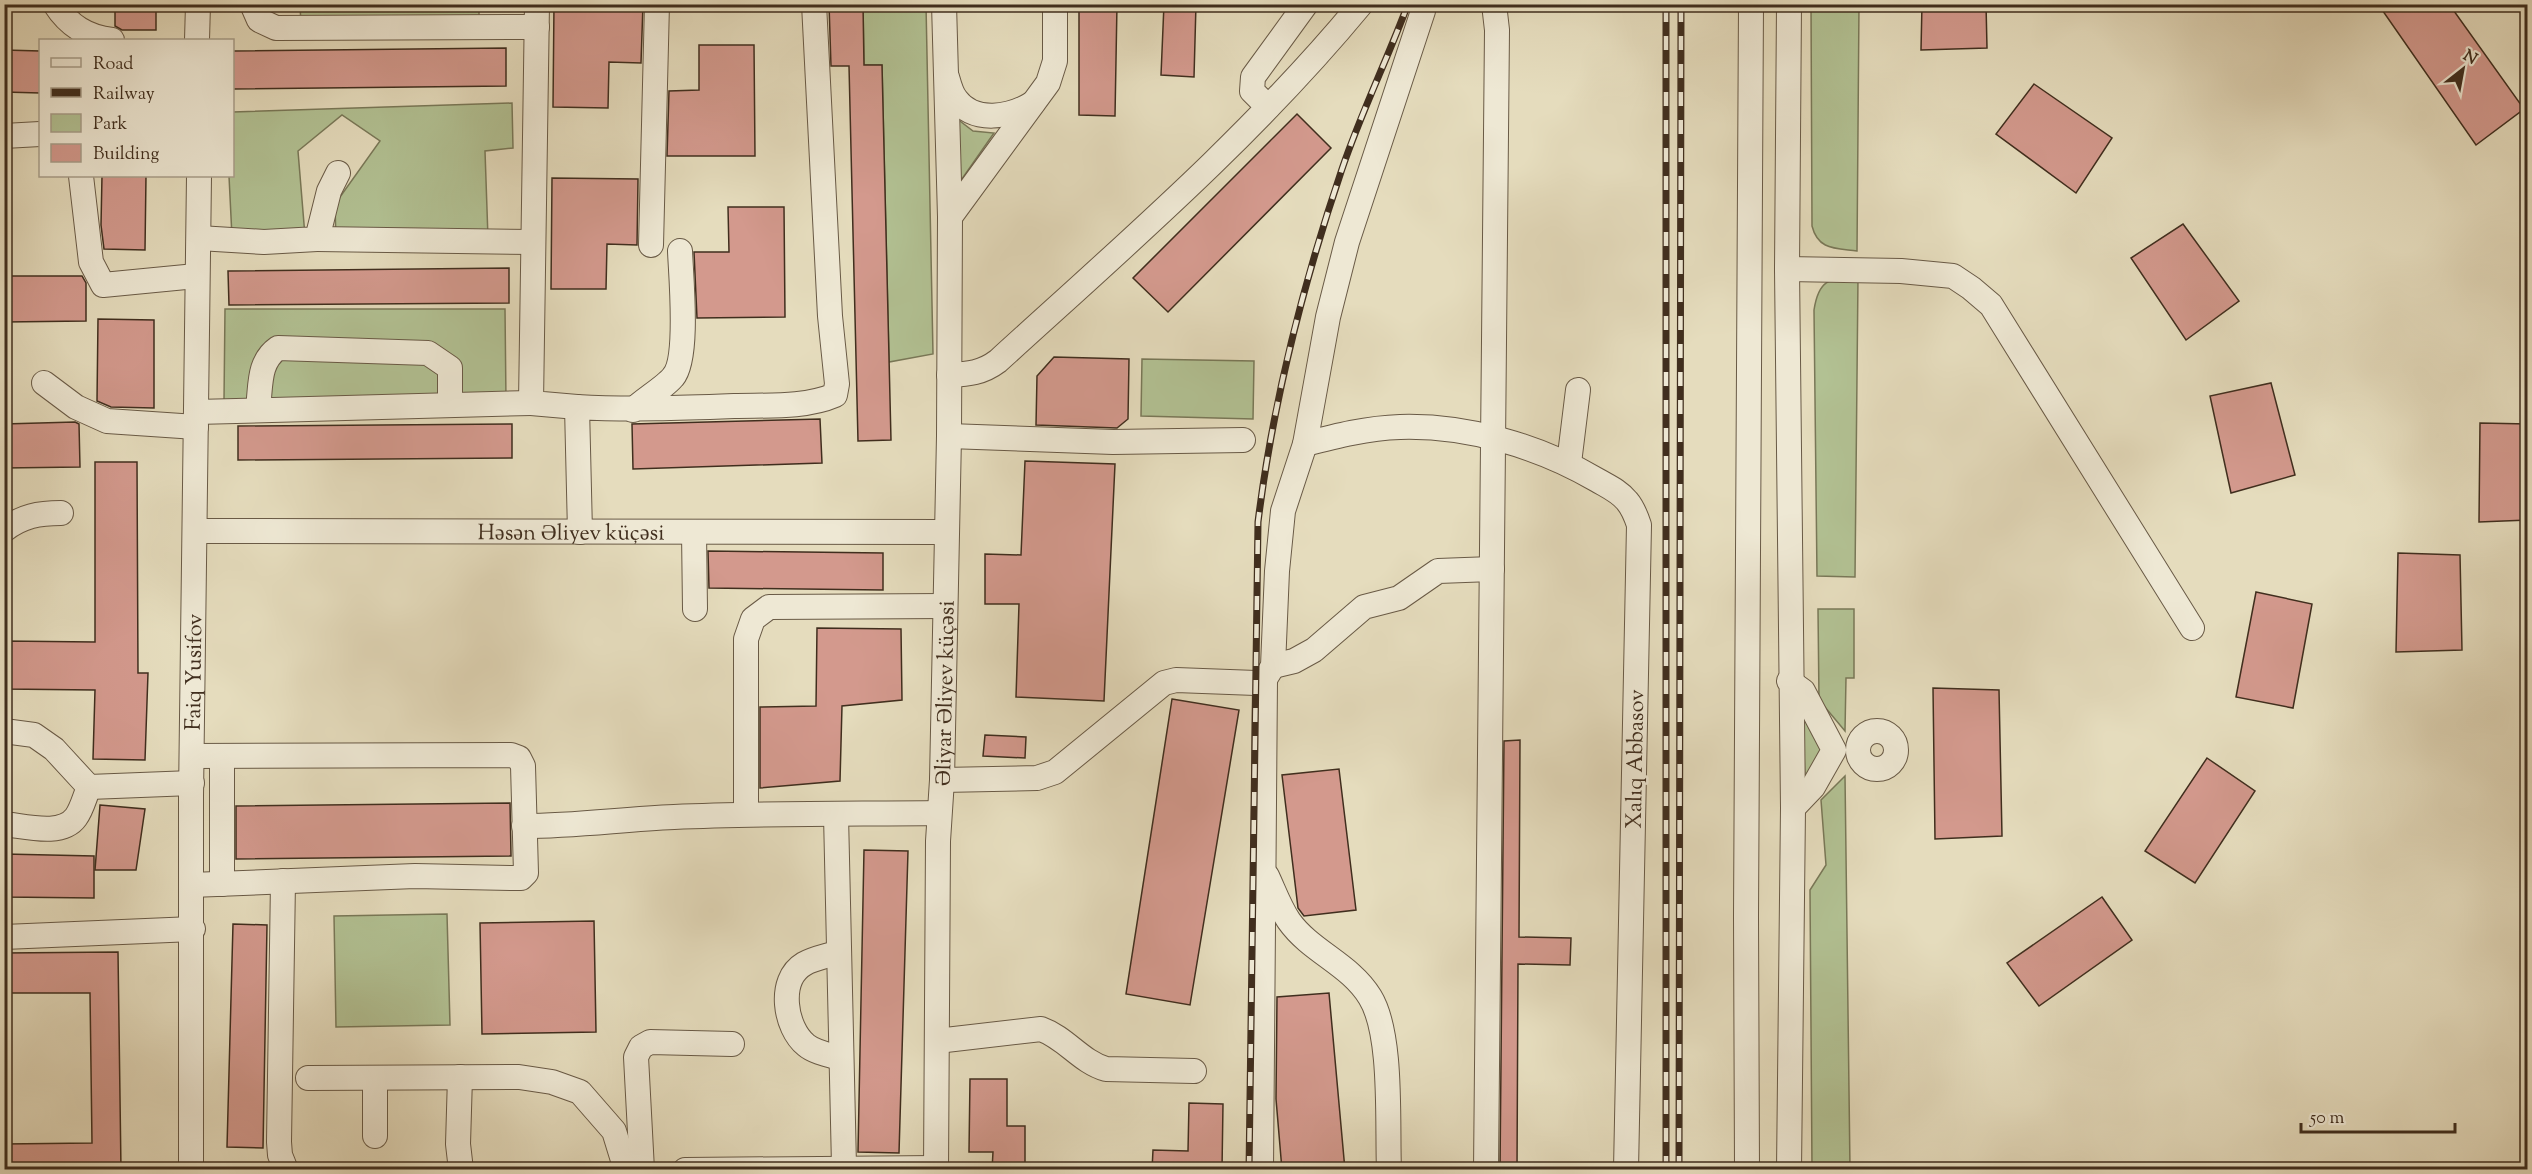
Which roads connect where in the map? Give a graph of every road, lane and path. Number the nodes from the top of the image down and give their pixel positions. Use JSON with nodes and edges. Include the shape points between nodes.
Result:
{"nodes":[{"id":1,"x":55,"y":4,"type":"edge"},
{"id":2,"x":198,"y":4,"type":"edge"},
{"id":3,"x":252,"y":4,"type":"edge"},
{"id":4,"x":657,"y":4,"type":"edge"},
{"id":5,"x":814,"y":4,"type":"edge"},
{"id":6,"x":944,"y":4,"type":"edge"},
{"id":7,"x":1055,"y":4,"type":"edge"},
{"id":8,"x":1306,"y":4,"type":"edge"},
{"id":9,"x":1361,"y":4,"type":"edge"},
{"id":10,"x":1422,"y":4,"type":"edge"},
{"id":11,"x":1494,"y":4,"type":"edge"},
{"id":12,"x":1751,"y":4,"type":"edge"},
{"id":13,"x":1789,"y":4,"type":"edge"},
{"id":14,"x":537,"y":16,"type":"edge"},
{"id":15,"x":105,"y":39,"type":"edge"},
{"id":16,"x":197,"y":39,"type":"edge"},
{"id":17,"x":944,"y":70,"type":"junction"},
{"id":18,"x":1035,"y":101,"type":"junction"},
{"id":19,"x":1269,"y":107,"type":"junction"},
{"id":20,"x":39,"y":134,"type":"edge"},
{"id":21,"x":4,"y":136,"type":"edge"},
{"id":22,"x":338,"y":173,"type":"dead end"},
{"id":23,"x":81,"y":177,"type":"edge"},
{"id":24,"x":199,"y":177,"type":"edge"},
{"id":25,"x":950,"y":217,"type":"junction"},
{"id":26,"x":199,"y":238,"type":"junction"},
{"id":27,"x":316,"y":238,"type":"junction"},
{"id":28,"x":533,"y":242,"type":"junction"},
{"id":29,"x":651,"y":245,"type":"dead end"},
{"id":30,"x":680,"y":251,"type":"dead end"},
{"id":31,"x":1787,"y":269,"type":"junction"},
{"id":32,"x":196,"y":276,"type":"junction"},
{"id":33,"x":949,"y":375,"type":"junction"},
{"id":34,"x":44,"y":383,"type":"dead end"},
{"id":35,"x":1578,"y":390,"type":"dead end"},
{"id":36,"x":531,"y":404,"type":"junction"},
{"id":37,"x":450,"y":405,"type":"junction"},
{"id":38,"x":577,"y":407,"type":"junction"},
{"id":39,"x":258,"y":408,"type":"junction"},
{"id":40,"x":633,"y":410,"type":"junction"},
{"id":41,"x":196,"y":419,"type":"junction"},
{"id":42,"x":949,"y":436,"type":"junction"},
{"id":43,"x":1493,"y":438,"type":"junction"},
{"id":44,"x":1243,"y":440,"type":"dead end"},
{"id":45,"x":1305,"y":444,"type":"junction"},
{"id":46,"x":1569,"y":464,"type":"junction"},
{"id":47,"x":61,"y":513,"type":"dead end"},
{"id":48,"x":4,"y":530,"type":"edge"},
{"id":49,"x":195,"y":531,"type":"junction"},
{"id":50,"x":580,"y":532,"type":"junction"},
{"id":51,"x":693,"y":532,"type":"junction"},
{"id":52,"x":946,"y":532,"type":"junction"},
{"id":53,"x":1492,"y":569,"type":"junction"},
{"id":54,"x":945,"y":606,"type":"junction"},
{"id":55,"x":695,"y":609,"type":"dead end"},
{"id":56,"x":2192,"y":628,"type":"dead end"},
{"id":57,"x":1269,"y":672,"type":"junction"},
{"id":58,"x":1789,"y":681,"type":"junction"},
{"id":59,"x":4,"y":731,"type":"edge"},
{"id":60,"x":192,"y":756,"type":"junction"},
{"id":61,"x":222,"y":756,"type":"junction"},
{"id":62,"x":942,"y":780,"type":"junction"},
{"id":63,"x":192,"y":783,"type":"junction"},
{"id":64,"x":90,"y":787,"type":"junction"},
{"id":65,"x":1793,"y":808,"type":"junction"},
{"id":66,"x":939,"y":813,"type":"junction"},
{"id":67,"x":746,"y":814,"type":"junction"},
{"id":68,"x":836,"y":815,"type":"junction"},
{"id":69,"x":4,"y":824,"type":"edge"},
{"id":70,"x":524,"y":826,"type":"junction"},
{"id":71,"x":1264,"y":868,"type":"junction"},
{"id":72,"x":283,"y":881,"type":"junction"},
{"id":73,"x":222,"y":884,"type":"junction"},
{"id":74,"x":191,"y":885,"type":"junction"},
{"id":75,"x":193,"y":930,"type":"junction"},
{"id":76,"x":4,"y":937,"type":"edge"},
{"id":77,"x":839,"y":952,"type":"junction"},
{"id":78,"x":937,"y":1041,"type":"junction"},
{"id":79,"x":732,"y":1044,"type":"dead end"},
{"id":80,"x":840,"y":1058,"type":"junction"},
{"id":81,"x":1194,"y":1071,"type":"dead end"},
{"id":82,"x":460,"y":1077,"type":"junction"},
{"id":83,"x":308,"y":1078,"type":"dead end"},
{"id":84,"x":375,"y":1078,"type":"junction"},
{"id":85,"x":375,"y":1136,"type":"dead end"},
{"id":86,"x":844,"y":1166,"type":"junction"},
{"id":87,"x":936,"y":1169,"type":"edge"},
{"id":88,"x":191,"y":1170,"type":"edge"},
{"id":89,"x":286,"y":1170,"type":"edge"},
{"id":90,"x":461,"y":1170,"type":"edge"},
{"id":91,"x":626,"y":1170,"type":"edge"},
{"id":92,"x":642,"y":1170,"type":"edge"},
{"id":93,"x":685,"y":1170,"type":"edge"},
{"id":94,"x":1261,"y":1170,"type":"edge"},
{"id":95,"x":1389,"y":1170,"type":"edge"},
{"id":96,"x":1486,"y":1170,"type":"edge"},
{"id":97,"x":1626,"y":1170,"type":"edge"},
{"id":98,"x":1747,"y":1170,"type":"edge"},
{"id":99,"x":1789,"y":1170,"type":"edge"}],
"edges":[{"from":1,"to":15,"type":"street","via":[[78,29]]},
{"from":2,"to":16,"type":"street"},
{"from":3,"to":14,"type":"street","via":[[259,20],[276,28]]},
{"from":4,"to":29,"type":"street"},
{"from":5,"to":40,"type":"street","via":[[835,395],[822,401]]},
{"from":6,"to":17,"type":"street","name":"Əliyar Əliyev küçəsi"},
{"from":7,"to":18,"type":"street","via":[[1054,61],[1048,82]]},
{"from":8,"to":19,"type":"street","via":[[1253,77],[1252,91]]},
{"from":9,"to":19,"type":"street","via":[[1314,62]]},
{"from":10,"to":45,"type":"street","via":[[1423,11],[1345,252],[1328,317]]},
{"from":11,"to":43,"type":"street","via":[[1497,30]]},
{"from":12,"to":98,"type":"street"},
{"from":13,"to":31,"type":"street"},
{"from":14,"to":28,"type":"street"},
{"from":17,"to":18,"type":"street","via":[[955,99],[969,111],[988,116],[1018,113]]},
{"from":17,"to":25,"type":"street","name":"Əliyar Əliyev küçəsi"},
{"from":18,"to":25,"type":"street"},
{"from":19,"to":33,"type":"street","via":[[998,361],[973,374]]},
{"from":20,"to":21,"type":"street"},
{"from":22,"to":27,"type":"street"},
{"from":23,"to":32,"type":"street","via":[[91,262],[103,285]]},
{"from":24,"to":26,"type":"street","name":"Faiq Yusifov"},
{"from":25,"to":33,"type":"street","name":"Əliyar Əliyev küçəsi"},
{"from":26,"to":27,"type":"street","via":[[264,242]]},
{"from":26,"to":32,"type":"street","name":"Faiq Yusifov"},
{"from":27,"to":28,"type":"street"},
{"from":28,"to":36,"type":"street"},
{"from":30,"to":40,"type":"street","via":[[679,362],[674,377]]},
{"from":31,"to":56,"type":"street","via":[[1953,276],[1985,299]]},
{"from":31,"to":58,"type":"street"},
{"from":32,"to":41,"type":"street","name":"Faiq Yusifov"},
{"from":33,"to":42,"type":"street","name":"Əliyar Əliyev küçəsi"},
{"from":34,"to":41,"type":"street","via":[[76,407],[107,421]]},
{"from":35,"to":46,"type":"street"},
{"from":36,"to":37,"type":"street"},
{"from":36,"to":38,"type":"street"},
{"from":37,"to":39,"type":"street"},
{"from":37,"to":39,"type":"street","via":[[450,368],[428,353],[278,348],[264,363]]},
{"from":38,"to":40,"type":"street"},
{"from":38,"to":50,"type":"street"},
{"from":39,"to":41,"type":"street"},
{"from":41,"to":49,"type":"street","name":"Faiq Yusifov"},
{"from":42,"to":44,"type":"street","via":[[1113,442]]},
{"from":42,"to":52,"type":"street","name":"Əliyar Əliyev küçəsi"},
{"from":43,"to":45,"type":"street","name":"Xalıq Abbasov","via":[[1446,429],[1402,427],[1370,429]]},
{"from":43,"to":46,"type":"street","name":"Xalıq Abbasov"},
{"from":43,"to":53,"type":"street"},
{"from":45,"to":57,"type":"street","via":[[1283,512]]},
{"from":46,"to":97,"type":"street","name":"Xalıq Abbasov","via":[[1626,499],[1639,525]]},
{"from":47,"to":48,"type":"street","via":[[38,513],[15,521]]},
{"from":49,"to":50,"type":"street","name":"Həsən Əliyev küçəsi"},
{"from":49,"to":60,"type":"street","name":"Faiq Yusifov"},
{"from":50,"to":51,"type":"street","name":"Həsən Əliyev küçəsi"},
{"from":51,"to":52,"type":"street","name":"Həsən Əliyev küçəsi"},
{"from":51,"to":55,"type":"street"},
{"from":52,"to":54,"type":"street","name":"Əliyar Əliyev küçəsi"},
{"from":53,"to":57,"type":"street","via":[[1438,571],[1399,598],[1364,606],[1314,650]]},
{"from":53,"to":96,"type":"street"},
{"from":54,"to":62,"type":"street","name":"Əliyar Əliyev küçəsi"},
{"from":54,"to":67,"type":"street","via":[[769,608],[753,619],[746,639]]},
{"from":57,"to":62,"type":"street","via":[[1256,683],[1164,683],[1055,772],[1037,778]]},
{"from":57,"to":71,"type":"street"},
{"from":58,"to":65,"type":"street"},
{"from":58,"to":65,"type":"street","via":[[1803,691],[1846,750]]},
{"from":59,"to":64,"type":"street","via":[[34,735],[54,748]]},
{"from":60,"to":61,"type":"street"},
{"from":60,"to":63,"type":"street","name":"Faiq Yusifov"},
{"from":61,"to":70,"type":"street","via":[[511,755],[519,758],[523,766]]},
{"from":61,"to":73,"type":"street"},
{"from":62,"to":66,"type":"street","name":"Əliyar Əliyev küçəsi"},
{"from":63,"to":64,"type":"street"},
{"from":63,"to":74,"type":"street","name":"Faiq Yusifov"},
{"from":64,"to":69,"type":"street","via":[[76,817],[66,826],[54,829]]},
{"from":65,"to":99,"type":"street"},
{"from":66,"to":68,"type":"street"},
{"from":66,"to":78,"type":"street","name":"Əliyar Əliyev küçəsi"},
{"from":67,"to":68,"type":"street"},
{"from":67,"to":70,"type":"street"},
{"from":68,"to":77,"type":"street"},
{"from":70,"to":72,"type":"street","via":[[526,873],[521,878],[415,876]]},
{"from":71,"to":94,"type":"street"},
{"from":71,"to":95,"type":"street","via":[[1290,922],[1314,946],[1350,972],[1370,997],[1383,1031]]},
{"from":72,"to":73,"type":"street"},
{"from":72,"to":89,"type":"street","via":[[279,1142]]},
{"from":73,"to":74,"type":"street"},
{"from":74,"to":75,"type":"street","name":"Faiq Yusifov"},
{"from":75,"to":76,"type":"street"},
{"from":75,"to":88,"type":"street","name":"Faiq Yusifov"},
{"from":77,"to":80,"type":"street"},
{"from":77,"to":80,"type":"street","via":[[802,965],[787,989],[789,1024],[796,1036],[807,1047]]},
{"from":78,"to":81,"type":"street","via":[[1041,1029],[1057,1035],[1093,1065],[1106,1069]]},
{"from":78,"to":87,"type":"street","name":"Əliyar Əliyev küçəsi"},
{"from":79,"to":92,"type":"street","via":[[650,1042],[641,1047],[636,1057]]},
{"from":80,"to":86,"type":"street"},
{"from":82,"to":84,"type":"street"},
{"from":82,"to":90,"type":"street"},
{"from":82,"to":91,"type":"street","via":[[519,1077],[552,1082],[580,1092],[614,1131]]},
{"from":83,"to":84,"type":"street"},
{"from":84,"to":85,"type":"street"},
{"from":86,"to":87,"type":"street"},
{"from":86,"to":93,"type":"street"}]}
